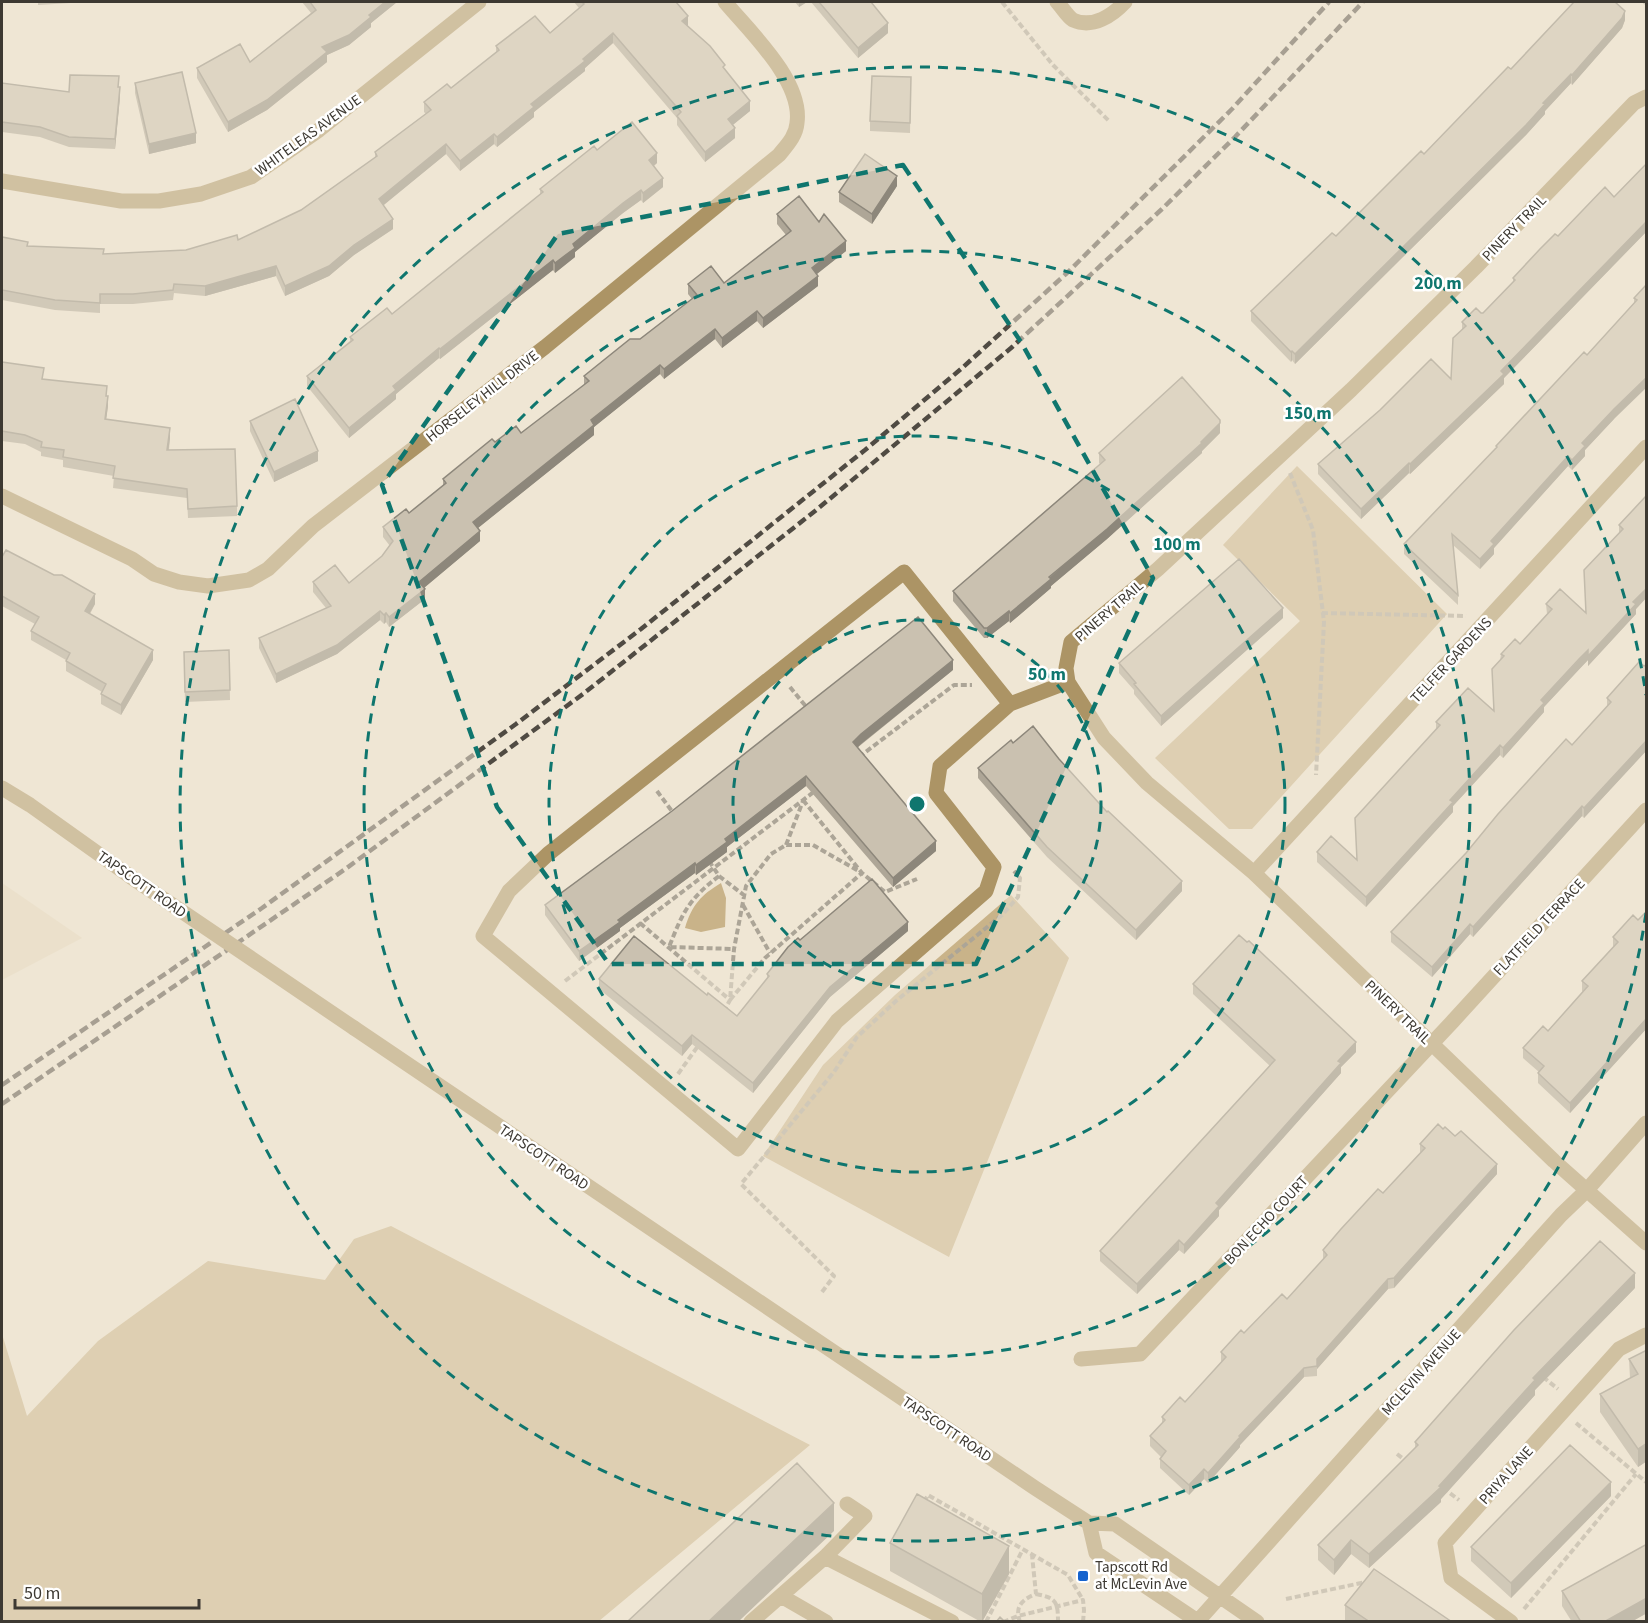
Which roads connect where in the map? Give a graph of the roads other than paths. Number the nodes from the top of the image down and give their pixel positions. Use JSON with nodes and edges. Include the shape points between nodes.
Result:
{"nodes":[{"id":1,"x":479,"y":2,"type":"edge"},
{"id":2,"x":725,"y":2,"type":"edge"},
{"id":3,"x":1057,"y":2,"type":"edge"},
{"id":4,"x":1125,"y":2,"type":"edge"},
{"id":5,"x":1647,"y":96,"type":"edge"},
{"id":6,"x":2,"y":181,"type":"edge"},
{"id":7,"x":1647,"y":447,"type":"edge"},
{"id":8,"x":2,"y":496,"type":"edge"},
{"id":9,"x":1068,"y":682,"type":"junction"},
{"id":10,"x":1010,"y":704,"type":"junction"},
{"id":11,"x":2,"y":788,"type":"edge"},
{"id":12,"x":1647,"y":810,"type":"edge"},
{"id":13,"x":1254,"y":873,"type":"junction"},
{"id":14,"x":1431,"y":1043,"type":"junction"},
{"id":15,"x":1647,"y":1123,"type":"edge"},
{"id":16,"x":1586,"y":1191,"type":"junction"},
{"id":17,"x":1647,"y":1244,"type":"edge"},
{"id":18,"x":1647,"y":1335,"type":"edge"},
{"id":19,"x":1081,"y":1359,"type":"dead end"},
{"id":20,"x":847,"y":1504,"type":"dead end"},
{"id":21,"x":1089,"y":1523,"type":"junction"},
{"id":22,"x":825,"y":1557,"type":"junction"},
{"id":23,"x":780,"y":1596,"type":"junction"},
{"id":24,"x":1221,"y":1596,"type":"junction"},
{"id":25,"x":1515,"y":1618,"type":"edge"},
{"id":26,"x":1198,"y":1621,"type":"edge"},
{"id":27,"x":751,"y":1622,"type":"edge"},
{"id":28,"x":826,"y":1622,"type":"edge"},
{"id":29,"x":952,"y":1622,"type":"edge"},
{"id":30,"x":1257,"y":1622,"type":"edge"}],
"edges":[{"from":1,"to":6,"type":"street","name":"WHITELEAS AVENUE","via":[[319,130],[251,177],[201,194],[159,201],[121,201]]},
{"from":2,"to":8,"type":"street","name":"HORSELEY HILL DRIVE","via":[[778,66],[792,90],[797,124],[786,147],[545,347],[313,526],[268,569],[249,580],[219,585],[179,582],[154,574],[132,559]]},
{"from":3,"to":4,"type":"street","via":[[1072,19],[1087,22],[1111,15]]},
{"from":5,"to":9,"type":"street","name":"PINERY TRAIL","via":[[1634,103],[1476,267],[1283,455],[1071,642],[1066,668]]},
{"from":7,"to":13,"type":"street","name":"TELFER GARDENS"},
{"from":9,"to":10,"type":"street"},
{"from":9,"to":13,"type":"street","name":"PINERY TRAIL","via":[[1104,738],[1147,783]]},
{"from":10,"to":10,"type":"street","via":[[903,572],[548,854],[509,891],[483,936],[738,1149],[837,1022],[986,891],[994,867],[936,793],[940,766]]},
{"from":11,"to":21,"type":"street","name":"TAPSCOTT ROAD","bridge":true},
{"from":12,"to":14,"type":"street","name":"FLATFIELD TERRACE"},
{"from":13,"to":14,"type":"street","name":"PINERY TRAIL"},
{"from":14,"to":16,"type":"street","name":"PINERY TRAIL"},
{"from":14,"to":19,"type":"street","name":"BON ECHO COURT","via":[[1140,1354]]},
{"from":15,"to":16,"type":"street","name":"MCLEVIN AVENUE"},
{"from":16,"to":17,"type":"street","name":"PINERY TRAIL"},
{"from":16,"to":24,"type":"street","name":"MCLEVIN AVENUE"},
{"from":18,"to":25,"type":"street","name":"PRIYA LANE","via":[[1619,1349],[1445,1543],[1451,1578]]},
{"from":20,"to":22,"type":"street","via":[[865,1516]]},
{"from":21,"to":24,"type":"street","name":"TAPSCOTT ROAD","via":[[1115,1524]]},
{"from":21,"to":26,"type":"street","via":[[1096,1553]]},
{"from":22,"to":23,"type":"street"},
{"from":22,"to":29,"type":"street"},
{"from":23,"to":27,"type":"street"},
{"from":23,"to":28,"type":"street"},
{"from":24,"to":26,"type":"street","name":"MCLEVIN AVENUE"},
{"from":24,"to":30,"type":"street","name":"TAPSCOTT ROAD"}]}
